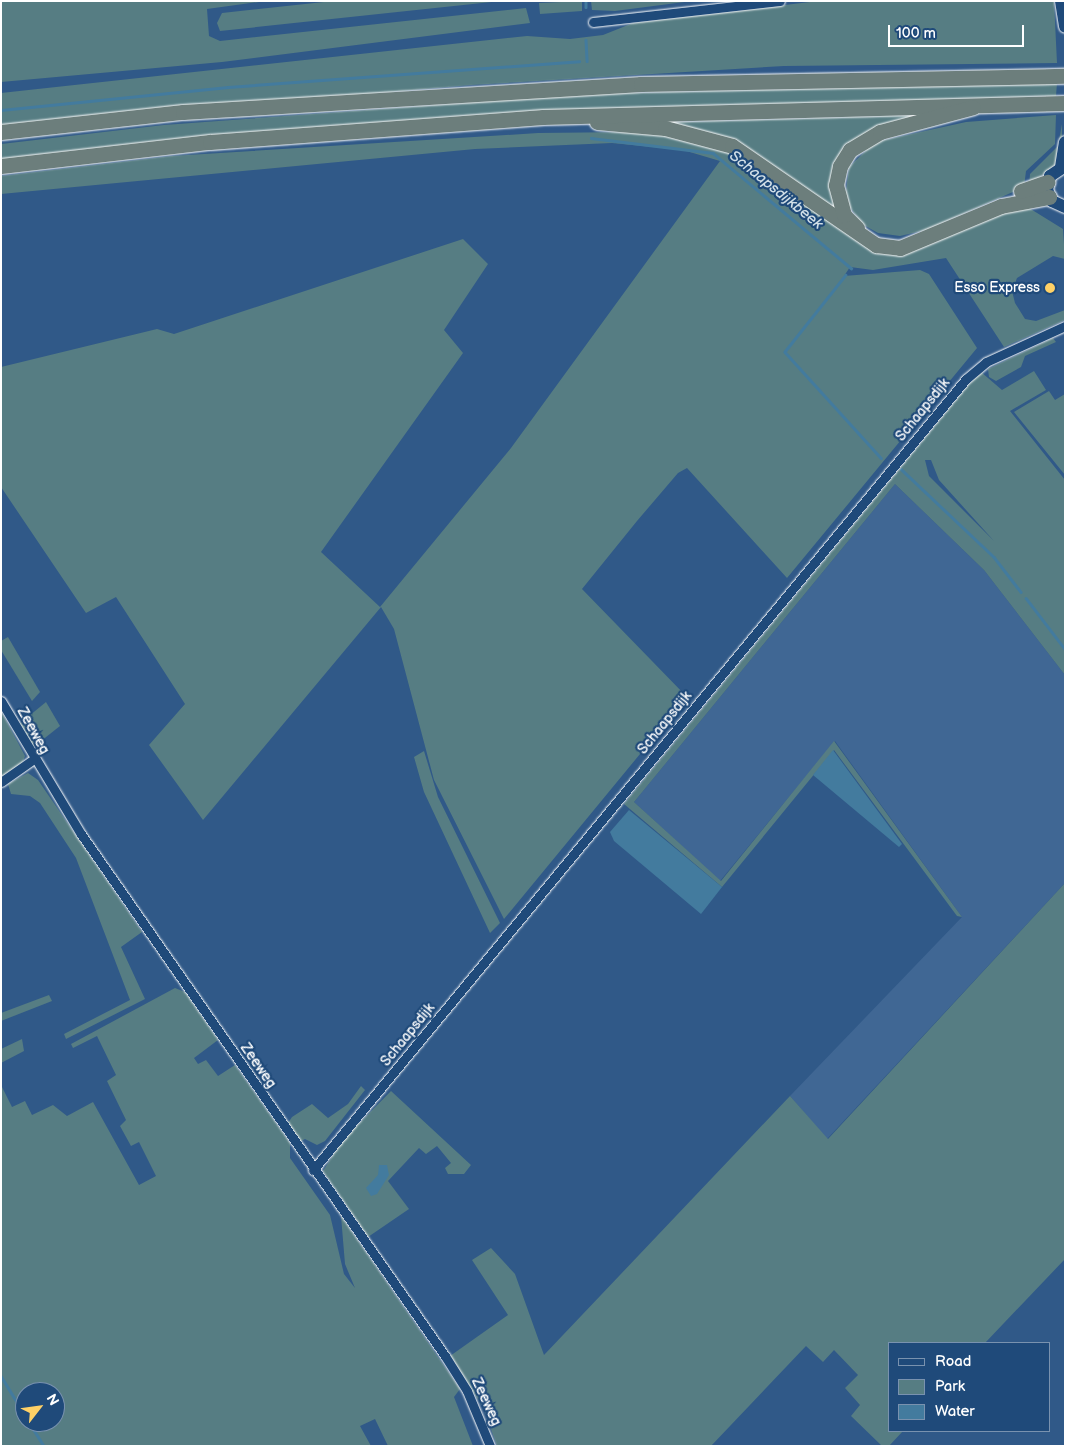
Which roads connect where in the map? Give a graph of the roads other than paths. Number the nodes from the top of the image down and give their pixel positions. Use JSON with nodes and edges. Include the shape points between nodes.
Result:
{"nodes":[{"id":1,"x":780,"y":1,"type":"edge"},
{"id":2,"x":1061,"y":1,"type":"edge"},
{"id":3,"x":594,"y":22,"type":"dead end"},
{"id":4,"x":1065,"y":27,"type":"edge"},
{"id":5,"x":1065,"y":76,"type":"edge"},
{"id":6,"x":986,"y":102,"type":"junction"},
{"id":7,"x":1065,"y":102,"type":"edge"},
{"id":8,"x":543,"y":117,"type":"junction"},
{"id":9,"x":1,"y":132,"type":"edge"},
{"id":10,"x":1065,"y":142,"type":"edge"},
{"id":11,"x":1,"y":166,"type":"edge"},
{"id":12,"x":1063,"y":167,"type":"edge"},
{"id":13,"x":1048,"y":190,"type":"junction"},
{"id":14,"x":1065,"y":207,"type":"edge"},
{"id":15,"x":1065,"y":326,"type":"edge"},
{"id":16,"x":1,"y":701,"type":"edge"},
{"id":17,"x":33,"y":760,"type":"junction"},
{"id":18,"x":1,"y":782,"type":"edge"},
{"id":19,"x":313,"y":1170,"type":"junction"},
{"id":20,"x":490,"y":1446,"type":"edge"}],
"edges":[{"from":1,"to":3,"type":"street"},
{"from":2,"to":4,"type":"street"},
{"from":5,"to":9,"type":"highway","via":[[640,84],[183,112]]},
{"from":6,"to":7,"type":"highway"},
{"from":6,"to":8,"type":"highway"},
{"from":6,"to":13,"type":"highway","via":[[880,132],[857,144],[840,166],[836,185],[844,215],[872,236],[903,239]]},
{"from":8,"to":11,"type":"highway","via":[[210,142]]},
{"from":8,"to":13,"type":"highway","via":[[665,128],[732,146],[876,246],[900,248],[1000,206]]},
{"from":10,"to":12,"type":"street"},
{"from":12,"to":13,"type":"street"},
{"from":13,"to":14,"type":"street"},
{"from":15,"to":19,"type":"street","name":"Schaapsdijk","via":[[986,362],[966,379]]},
{"from":16,"to":17,"type":"street","name":"Zeeweg"},
{"from":17,"to":18,"type":"street"},
{"from":17,"to":19,"type":"street","name":"Zeeweg"},
{"from":19,"to":20,"type":"street","name":"Zeeweg","via":[[446,1356],[467,1391]]}]}
